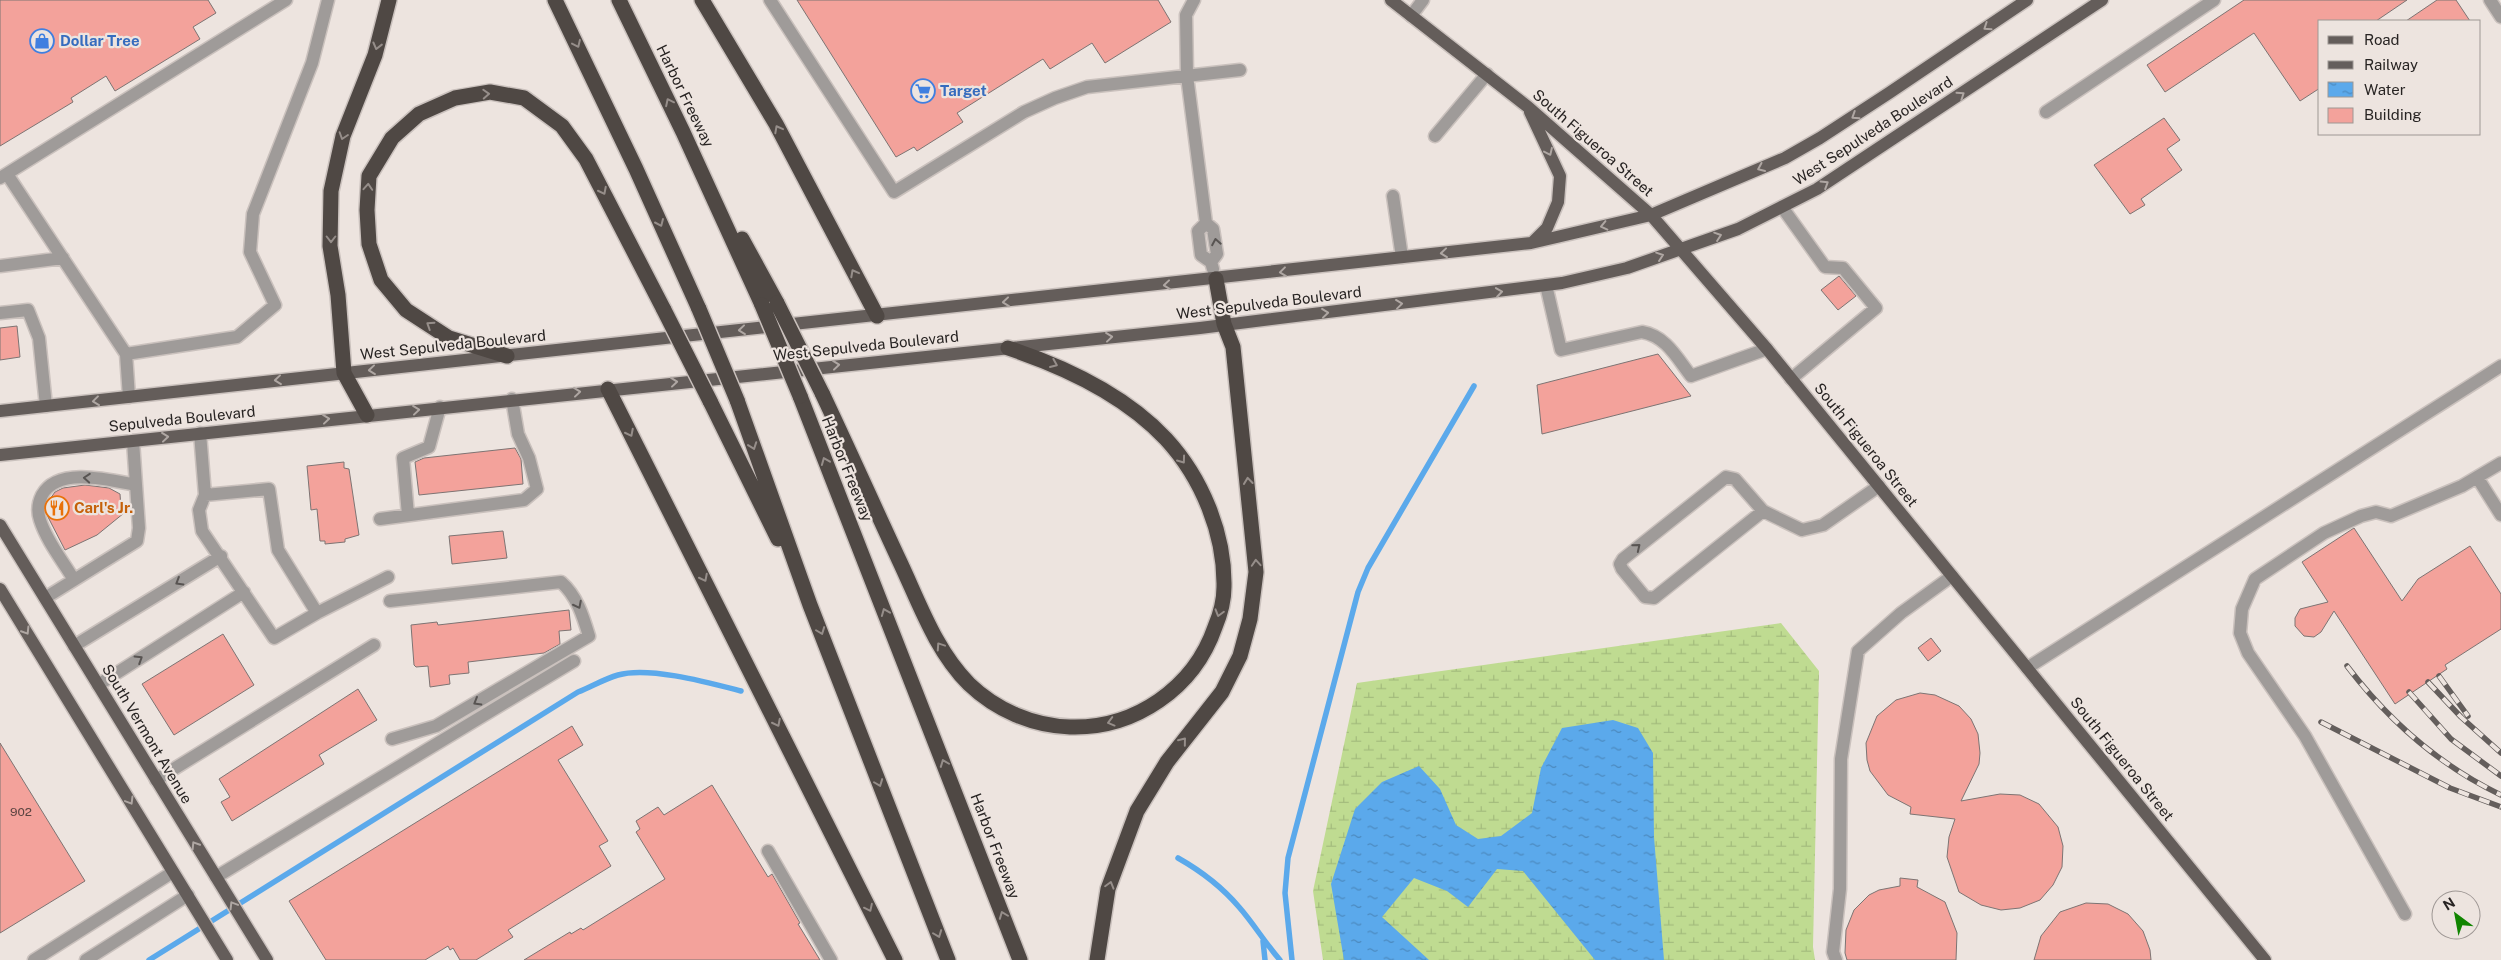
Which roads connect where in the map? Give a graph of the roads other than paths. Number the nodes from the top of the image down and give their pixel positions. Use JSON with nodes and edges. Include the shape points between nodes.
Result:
{"nodes":[{"id":1,"x":286,"y":0,"type":"edge"},
{"id":2,"x":328,"y":0,"type":"edge"},
{"id":3,"x":389,"y":0,"type":"edge"},
{"id":4,"x":555,"y":0,"type":"edge"},
{"id":5,"x":619,"y":0,"type":"edge"},
{"id":6,"x":702,"y":0,"type":"edge"},
{"id":7,"x":770,"y":0,"type":"edge"},
{"id":8,"x":1194,"y":0,"type":"edge"},
{"id":9,"x":1391,"y":0,"type":"edge"},
{"id":10,"x":1423,"y":0,"type":"edge"},
{"id":11,"x":2027,"y":0,"type":"edge"},
{"id":12,"x":2102,"y":0,"type":"edge"},
{"id":13,"x":2214,"y":0,"type":"edge"},
{"id":14,"x":2490,"y":0,"type":"edge"},
{"id":15,"x":1411,"y":16,"type":"junction"},
{"id":16,"x":2501,"y":17,"type":"edge"},
{"id":17,"x":1240,"y":70,"type":"dead end"},
{"id":18,"x":1487,"y":74,"type":"junction"},
{"id":19,"x":1187,"y":76,"type":"junction"},
{"id":20,"x":1528,"y":108,"type":"junction"},
{"id":21,"x":2046,"y":112,"type":"dead end"},
{"id":22,"x":1435,"y":136,"type":"dead end"},
{"id":23,"x":3,"y":176,"type":"edge"},
{"id":24,"x":1393,"y":196,"type":"dead end"},
{"id":25,"x":1782,"y":207,"type":"junction"},
{"id":26,"x":1651,"y":215,"type":"junction"},
{"id":27,"x":1531,"y":243,"type":"junction"},
{"id":28,"x":1681,"y":249,"type":"junction"},
{"id":29,"x":1402,"y":257,"type":"junction"},
{"id":30,"x":63,"y":258,"type":"junction"},
{"id":31,"x":0,"y":266,"type":"edge"},
{"id":32,"x":1216,"y":279,"type":"junction"},
{"id":33,"x":1546,"y":285,"type":"junction"},
{"id":34,"x":770,"y":304,"type":"junction"},
{"id":35,"x":0,"y":312,"type":"edge"},
{"id":36,"x":877,"y":316,"type":"junction"},
{"id":37,"x":1224,"y":324,"type":"junction"},
{"id":38,"x":1008,"y":348,"type":"junction"},
{"id":39,"x":1767,"y":349,"type":"junction"},
{"id":40,"x":126,"y":354,"type":"junction"},
{"id":41,"x":507,"y":356,"type":"junction"},
{"id":42,"x":2501,"y":366,"type":"edge"},
{"id":43,"x":344,"y":372,"type":"junction"},
{"id":44,"x":1791,"y":379,"type":"junction"},
{"id":45,"x":608,"y":389,"type":"junction"},
{"id":46,"x":129,"y":397,"type":"junction"},
{"id":47,"x":512,"y":399,"type":"junction"},
{"id":48,"x":46,"y":406,"type":"junction"},
{"id":49,"x":440,"y":407,"type":"junction"},
{"id":50,"x":0,"y":411,"type":"edge"},
{"id":51,"x":367,"y":415,"type":"junction"},
{"id":52,"x":200,"y":433,"type":"junction"},
{"id":53,"x":133,"y":440,"type":"junction"},
{"id":54,"x":0,"y":455,"type":"edge"},
{"id":55,"x":2501,"y":463,"type":"edge"},
{"id":56,"x":2477,"y":477,"type":"junction"},
{"id":57,"x":136,"y":485,"type":"junction"},
{"id":58,"x":1879,"y":486,"type":"junction"},
{"id":59,"x":206,"y":495,"type":"junction"},
{"id":60,"x":1763,"y":511,"type":"junction"},
{"id":61,"x":2501,"y":514,"type":"edge"},
{"id":62,"x":408,"y":516,"type":"junction"},
{"id":63,"x":380,"y":520,"type":"dead end"},
{"id":64,"x":0,"y":525,"type":"edge"},
{"id":65,"x":220,"y":556,"type":"junction"},
{"id":66,"x":1952,"y":576,"type":"junction"},
{"id":67,"x":388,"y":577,"type":"dead end"},
{"id":68,"x":74,"y":580,"type":"junction"},
{"id":69,"x":0,"y":589,"type":"edge"},
{"id":70,"x":244,"y":592,"type":"junction"},
{"id":71,"x":45,"y":598,"type":"junction"},
{"id":72,"x":390,"y":600,"type":"dead end"},
{"id":73,"x":810,"y":605,"type":"junction"},
{"id":74,"x":317,"y":613,"type":"junction"},
{"id":75,"x":374,"y":645,"type":"dead end"},
{"id":76,"x":74,"y":646,"type":"junction"},
{"id":77,"x":574,"y":661,"type":"dead end"},
{"id":78,"x":2027,"y":668,"type":"junction"},
{"id":79,"x":98,"y":685,"type":"junction"},
{"id":80,"x":392,"y":739,"type":"dead end"},
{"id":81,"x":156,"y":780,"type":"junction"},
{"id":82,"x":768,"y":851,"type":"dead end"},
{"id":83,"x":173,"y":872,"type":"junction"},
{"id":84,"x":219,"y":882,"type":"junction"},
{"id":85,"x":190,"y":899,"type":"junction"},
{"id":86,"x":2405,"y":914,"type":"dead end"},
{"id":87,"x":34,"y":960,"type":"edge"},
{"id":88,"x":86,"y":960,"type":"edge"},
{"id":89,"x":227,"y":960,"type":"edge"},
{"id":90,"x":267,"y":960,"type":"edge"},
{"id":91,"x":831,"y":960,"type":"edge"},
{"id":92,"x":895,"y":960,"type":"edge"},
{"id":93,"x":948,"y":960,"type":"edge"},
{"id":94,"x":1020,"y":960,"type":"edge"},
{"id":95,"x":1097,"y":960,"type":"edge"},
{"id":96,"x":1836,"y":960,"type":"edge"},
{"id":97,"x":2265,"y":960,"type":"edge"}],
"edges":[{"from":1,"to":23,"type":"lane"},
{"from":2,"to":40,"type":"lane","via":[[312,63],[253,214],[250,252],[276,305],[238,337]]},
{"from":3,"to":43,"type":"highway","one_way":true,"via":[[375,55],[343,136],[331,191],[330,246],[338,295]]},
{"from":4,"to":73,"type":"highway","one_way":true,"bridge":true,"via":[[699,309],[737,400]]},
{"from":34,"to":5,"type":"highway","name":"Harbor Freeway","one_way":true},
{"from":36,"to":6,"type":"highway","one_way":true,"via":[[776,124]]},
{"from":7,"to":19,"type":"lane","via":[[894,192],[1024,112],[1055,98],[1087,87]]},
{"from":8,"to":19,"type":"lane","via":[[1186,15]]},
{"from":9,"to":15,"type":"main road","name":"South Figueroa Street"},
{"from":10,"to":15,"type":"lane"},
{"from":11,"to":26,"type":"main road","name":"West Sepulveda Boulevard","one_way":true,"via":[[1820,138],[1758,170]]},
{"from":25,"to":12,"type":"main road","name":"West Sepulveda Boulevard","one_way":true,"via":[[1882,148]]},
{"from":13,"to":21,"type":"lane"},
{"from":14,"to":16,"type":"lane"},
{"from":15,"to":18,"type":"main road","name":"South Figueroa Street"},
{"from":17,"to":19,"type":"lane"},
{"from":18,"to":20,"type":"main road","name":"South Figueroa Street"},
{"from":18,"to":22,"type":"lane"},
{"from":19,"to":32,"type":"lane","via":[[1206,223],[1213,229],[1218,254],[1211,262]]},
{"from":20,"to":26,"type":"main road","name":"South Figueroa Street"},
{"from":20,"to":27,"type":"main road","one_way":true,"via":[[1560,176],[1558,202],[1547,228]]},
{"from":23,"to":30,"type":"lane"},
{"from":24,"to":29,"type":"lane"},
{"from":28,"to":25,"type":"main road","name":"West Sepulveda Boulevard","one_way":true,"via":[[1738,229]]},
{"from":25,"to":44,"type":"lane","via":[[1825,267],[1843,268],[1876,308]]},
{"from":26,"to":27,"type":"main road","name":"West Sepulveda Boulevard","one_way":true},
{"from":26,"to":28,"type":"main road","name":"South Figueroa Street"},
{"from":27,"to":29,"type":"main road","name":"West Sepulveda Boulevard","one_way":true},
{"from":33,"to":28,"type":"main road","name":"West Sepulveda Boulevard","one_way":true,"via":[[1627,268]]},
{"from":28,"to":39,"type":"main road","name":"South Figueroa Street"},
{"from":29,"to":32,"type":"main road","name":"West Sepulveda Boulevard","one_way":true},
{"from":30,"to":31,"type":"lane"},
{"from":30,"to":40,"type":"lane"},
{"from":32,"to":36,"type":"main road","name":"West Sepulveda Boulevard","one_way":true},
{"from":32,"to":37,"type":"highway"},
{"from":37,"to":33,"type":"main road","name":"West Sepulveda Boulevard","one_way":true},
{"from":33,"to":39,"type":"lane","via":[[1561,350],[1642,332],[1655,334],[1691,376]]},
{"from":38,"to":34,"type":"highway","one_way":true,"bridge":true,"via":[[1060,366],[1126,404],[1166,440],[1185,464],[1210,508],[1221,545],[1224,589],[1209,645],[1191,673],[1166,697],[1134,716],[1084,727],[1037,722],[997,705],[970,684],[937,642],[822,393]]},
{"from":94,"to":34,"type":"highway","name":"Harbor Freeway","one_way":true,"bridge":true,"via":[[800,396]]},
{"from":35,"to":48,"type":"lane","via":[[28,310],[39,338]]},
{"from":36,"to":41,"type":"main road","name":"West Sepulveda Boulevard","one_way":true},
{"from":38,"to":37,"type":"main road","name":"West Sepulveda Boulevard","one_way":true},
{"from":95,"to":37,"type":"highway","one_way":true,"via":[[1108,889],[1137,811],[1167,762],[1222,692],[1240,656],[1250,619],[1256,572],[1253,530],[1233,348]]},
{"from":45,"to":38,"type":"main road","name":"West Sepulveda Boulevard","one_way":true},
{"from":39,"to":44,"type":"main road","name":"South Figueroa Street"},
{"from":40,"to":46,"type":"lane"},
{"from":41,"to":43,"type":"main road","name":"West Sepulveda Boulevard","one_way":true},
{"from":41,"to":73,"type":"highway","one_way":true,"bridge":true,"via":[[449,338],[406,310],[381,280],[369,244],[369,176],[392,138],[419,114],[455,98],[490,92],[524,98],[562,126],[586,159]]},
{"from":42,"to":78,"type":"lane"},
{"from":43,"to":46,"type":"main road","name":"Sepulveda Boulevard","one_way":true},
{"from":43,"to":51,"type":"highway"},
{"from":44,"to":58,"type":"main road","name":"South Figueroa Street"},
{"from":47,"to":45,"type":"main road","name":"West Sepulveda Boulevard","one_way":true},
{"from":45,"to":92,"type":"highway","one_way":true},
{"from":46,"to":48,"type":"main road","name":"Sepulveda Boulevard","one_way":true},
{"from":47,"to":49,"type":"main road","name":"West Sepulveda Boulevard"},
{"from":47,"to":62,"type":"lane","via":[[518,434],[537,488],[524,500]]},
{"from":48,"to":50,"type":"main road","name":"Sepulveda Boulevard"},
{"from":51,"to":49,"type":"main road","name":"West Sepulveda Boulevard","one_way":true},
{"from":49,"to":62,"type":"lane","via":[[430,447],[403,458]]},
{"from":52,"to":51,"type":"main road","name":"Sepulveda Boulevard","one_way":true},
{"from":53,"to":52,"type":"main road","name":"Sepulveda Boulevard","one_way":true},
{"from":52,"to":59,"type":"lane"},
{"from":53,"to":54,"type":"main road","name":"Sepulveda Boulevard"},
{"from":53,"to":57,"type":"lane"},
{"from":55,"to":56,"type":"lane"},
{"from":56,"to":61,"type":"lane"},
{"from":56,"to":86,"type":"lane","via":[[2391,516],[2376,512],[2361,516],[2324,534],[2255,579],[2242,609],[2240,633],[2248,653],[2305,736]]},
{"from":57,"to":68,"type":"lane","via":[[137,541]]},
{"from":57,"to":68,"type":"lane","one_way":true,"via":[[76,477],[46,489],[38,506],[39,518]]},
{"from":58,"to":60,"type":"lane","via":[[1824,525],[1802,530]]},
{"from":58,"to":66,"type":"main road","name":"South Figueroa Street"},
{"from":59,"to":65,"type":"lane","via":[[199,510],[202,531]]},
{"from":59,"to":74,"type":"lane","via":[[269,489],[278,550]]},
{"from":60,"to":60,"type":"lane","one_way":true,"via":[[1654,598],[1645,597],[1620,564],[1726,477],[1735,479]]},
{"from":62,"to":63,"type":"lane"},
{"from":64,"to":71,"type":"main road","name":"South Vermont Avenue"},
{"from":65,"to":70,"type":"lane"},
{"from":65,"to":76,"type":"lane","one_way":true},
{"from":66,"to":78,"type":"main road","name":"South Figueroa Street"},
{"from":66,"to":96,"type":"lane","via":[[1858,651],[1840,759],[1840,889],[1833,952]]},
{"from":67,"to":74,"type":"lane"},
{"from":68,"to":71,"type":"lane"},
{"from":69,"to":83,"type":"main road","one_way":true},
{"from":70,"to":74,"type":"lane","via":[[274,638]]},
{"from":79,"to":70,"type":"lane","one_way":true},
{"from":71,"to":76,"type":"main road","name":"South Vermont Avenue"},
{"from":72,"to":80,"type":"lane","one_way":true,"via":[[561,582],[581,610],[589,636],[436,726]]},
{"from":73,"to":93,"type":"highway","one_way":true},
{"from":75,"to":81,"type":"lane"},
{"from":76,"to":79,"type":"main road","name":"South Vermont Avenue"},
{"from":77,"to":84,"type":"lane"},
{"from":78,"to":97,"type":"main road","name":"South Figueroa Street"},
{"from":79,"to":81,"type":"main road","name":"South Vermont Avenue"},
{"from":84,"to":81,"type":"main road","name":"South Vermont Avenue","one_way":true},
{"from":82,"to":91,"type":"lane"},
{"from":83,"to":85,"type":"main road"},
{"from":83,"to":87,"type":"lane"},
{"from":90,"to":84,"type":"main road","name":"South Vermont Avenue","one_way":true},
{"from":85,"to":88,"type":"lane"},
{"from":85,"to":89,"type":"main road"}]}
